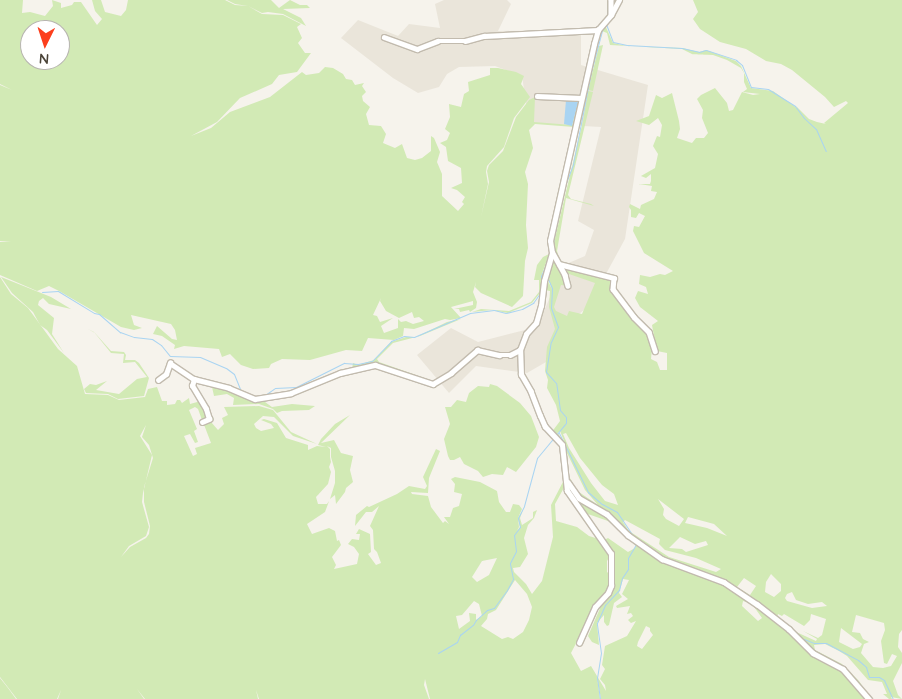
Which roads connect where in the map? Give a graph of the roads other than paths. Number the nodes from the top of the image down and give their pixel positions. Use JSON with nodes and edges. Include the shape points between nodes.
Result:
{"nodes":[{"id":1,"x":610,"y":0,"type":"edge"},
{"id":2,"x":619,"y":0,"type":"edge"},
{"id":3,"x":611,"y":16,"type":"junction"},
{"id":4,"x":598,"y":30,"type":"junction"},
{"id":5,"x":384,"y":38,"type":"dead end"},
{"id":6,"x":537,"y":96,"type":"dead end"},
{"id":7,"x":581,"y":98,"type":"junction"},
{"id":8,"x":552,"y":253,"type":"junction"},
{"id":9,"x":559,"y":264,"type":"junction"},
{"id":10,"x":568,"y":286,"type":"dead end"},
{"id":11,"x":520,"y":350,"type":"junction"},
{"id":12,"x":655,"y":351,"type":"dead end"},
{"id":13,"x":194,"y":378,"type":"junction"},
{"id":14,"x":158,"y":380,"type":"dead end"},
{"id":15,"x":202,"y":422,"type":"dead end"},
{"id":16,"x":566,"y":476,"type":"junction"},
{"id":17,"x":579,"y":643,"type":"dead end"},
{"id":18,"x":869,"y":699,"type":"edge"}],
"edges":[{"from":1,"to":3,"type":"street"},
{"from":2,"to":3,"type":"street"},
{"from":3,"to":4,"type":"street"},
{"from":4,"to":5,"type":"street","via":[[484,36],[465,41],[438,42],[417,49]]},
{"from":4,"to":7,"type":"street"},
{"from":6,"to":7,"type":"street"},
{"from":7,"to":8,"type":"street","via":[[550,240]]},
{"from":8,"to":9,"type":"street"},
{"from":8,"to":11,"type":"street","via":[[538,316]]},
{"from":9,"to":10,"type":"street"},
{"from":9,"to":12,"type":"street","via":[[614,278],[613,289],[649,332]]},
{"from":11,"to":13,"type":"street","via":[[510,355],[477,350],[433,384],[385,366],[370,365],[340,373],[292,393],[255,398]]},
{"from":11,"to":16,"type":"street","via":[[522,375],[540,416],[545,427],[562,445]]},
{"from":13,"to":14,"type":"street","via":[[170,363],[166,374]]},
{"from":13,"to":15,"type":"street","via":[[192,386],[209,419]]},
{"from":16,"to":17,"type":"street","via":[[568,491],[608,547],[612,566],[610,590],[595,607]]},
{"from":16,"to":18,"type":"street","via":[[569,486],[579,498],[607,514],[628,535],[657,556],[724,582],[789,629],[813,653],[843,669]]}]}
